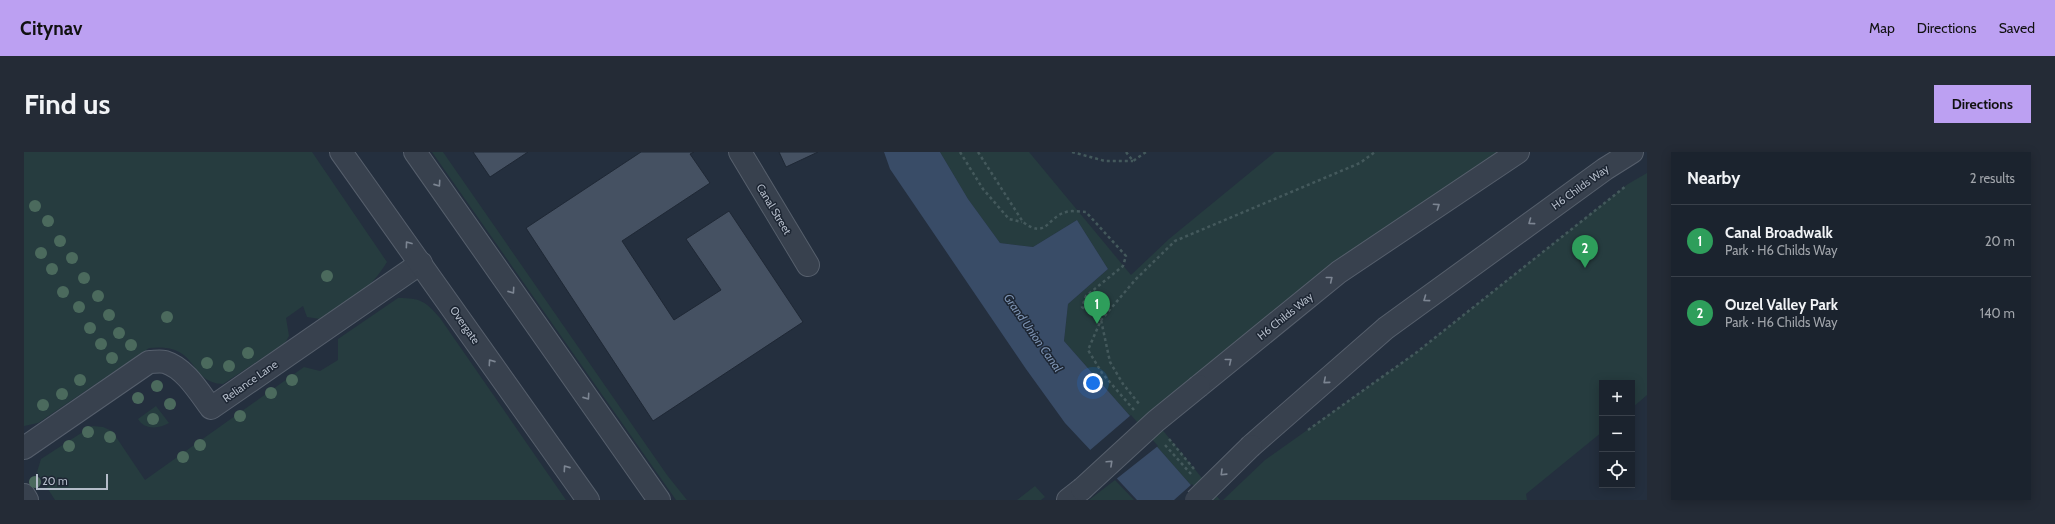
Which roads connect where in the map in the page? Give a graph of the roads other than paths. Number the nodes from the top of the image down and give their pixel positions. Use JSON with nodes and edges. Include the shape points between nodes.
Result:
{"nodes":[{"id":1,"x":341,"y":152,"type":"edge"},
{"id":2,"x":415,"y":152,"type":"edge"},
{"id":3,"x":740,"y":152,"type":"edge"},
{"id":4,"x":1518,"y":152,"type":"edge"},
{"id":5,"x":1632,"y":152,"type":"edge"},
{"id":6,"x":421,"y":263,"type":"junction"},
{"id":7,"x":808,"y":265,"type":"dead end"},
{"id":8,"x":24,"y":448,"type":"edge"},
{"id":9,"x":24,"y":495,"type":"edge"},
{"id":10,"x":1075,"y":495,"type":"edge"},
{"id":11,"x":27,"y":500,"type":"edge"},
{"id":12,"x":588,"y":500,"type":"edge"},
{"id":13,"x":658,"y":500,"type":"edge"},
{"id":14,"x":1196,"y":500,"type":"edge"}],
"edges":[{"from":6,"to":1,"type":"street","name":"Overgate","one_way":true},
{"from":2,"to":13,"type":"street","one_way":true},
{"from":3,"to":7,"type":"street","name":"Canal Street"},
{"from":10,"to":4,"type":"street","name":"H6 Childs Way","one_way":true,"bridge":true,"via":[[1156,421],[1338,272]]},
{"from":5,"to":14,"type":"street","name":"H6 Childs Way","one_way":true,"bridge":true,"via":[[1386,328],[1251,446]]},
{"from":6,"to":8,"type":"street","name":"Reliance Lane","via":[[211,408],[174,366],[163,362],[149,362]]},
{"from":12,"to":6,"type":"street","name":"Overgate","one_way":true},
{"from":9,"to":11,"type":"street"}]}
